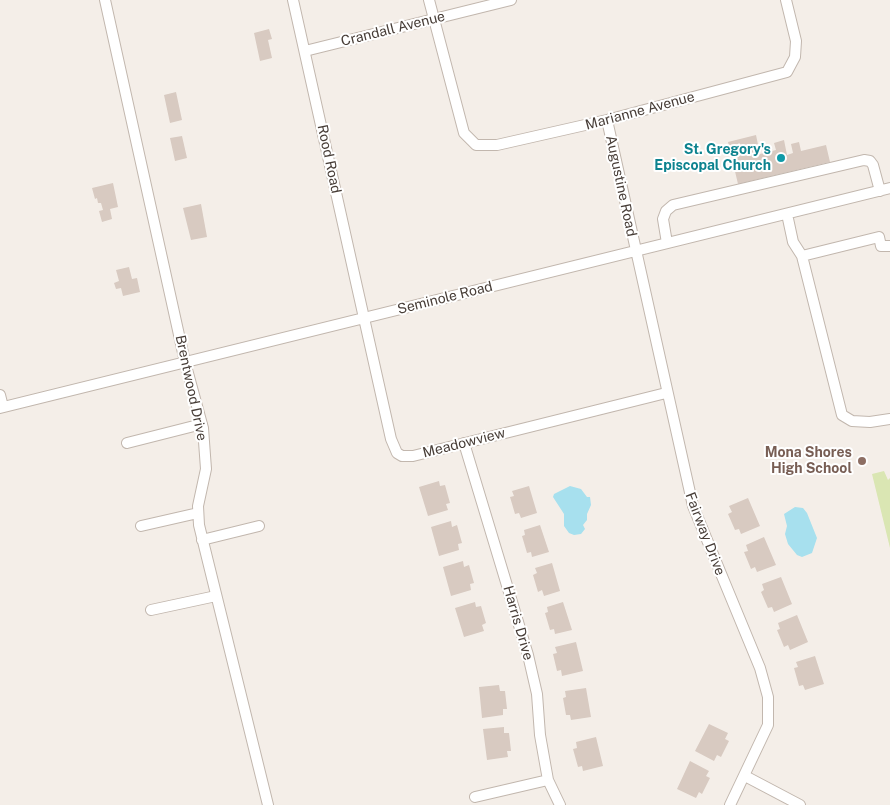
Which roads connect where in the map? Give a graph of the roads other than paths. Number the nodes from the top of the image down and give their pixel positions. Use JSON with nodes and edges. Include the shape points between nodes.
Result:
{"nodes":[{"id":1,"x":105,"y":0,"type":"edge"},
{"id":2,"x":293,"y":0,"type":"edge"},
{"id":3,"x":429,"y":0,"type":"edge"},
{"id":4,"x":511,"y":0,"type":"edge"},
{"id":5,"x":786,"y":0,"type":"edge"},
{"id":6,"x":433,"y":19,"type":"junction"},
{"id":7,"x":305,"y":51,"type":"junction"},
{"id":8,"x":607,"y":120,"type":"junction"},
{"id":9,"x":885,"y":190,"type":"edge"},
{"id":10,"x":787,"y":214,"type":"junction"},
{"id":11,"x":667,"y":243,"type":"junction"},
{"id":12,"x":890,"y":246,"type":"edge"},
{"id":13,"x":635,"y":251,"type":"junction"},
{"id":14,"x":802,"y":256,"type":"junction"},
{"id":15,"x":364,"y":318,"type":"junction"},
{"id":16,"x":185,"y":362,"type":"junction"},
{"id":17,"x":666,"y":393,"type":"junction"},
{"id":18,"x":0,"y":394,"type":"edge"},
{"id":19,"x":1,"y":407,"type":"edge"},
{"id":20,"x":890,"y":419,"type":"edge"},
{"id":21,"x":202,"y":424,"type":"junction"},
{"id":22,"x":464,"y":443,"type":"junction"},
{"id":23,"x":127,"y":444,"type":"dead end"},
{"id":24,"x":198,"y":513,"type":"junction"},
{"id":25,"x":141,"y":526,"type":"dead end"},
{"id":26,"x":260,"y":526,"type":"dead end"},
{"id":27,"x":202,"y":540,"type":"junction"},
{"id":28,"x":216,"y":596,"type":"junction"},
{"id":29,"x":151,"y":610,"type":"dead end"},
{"id":30,"x":744,"y":776,"type":"junction"},
{"id":31,"x":548,"y":780,"type":"junction"},
{"id":32,"x":475,"y":798,"type":"dead end"},
{"id":33,"x":268,"y":805,"type":"edge"},
{"id":34,"x":560,"y":805,"type":"edge"},
{"id":35,"x":730,"y":805,"type":"edge"},
{"id":36,"x":800,"y":805,"type":"edge"}],
"edges":[{"from":1,"to":16,"type":"street","name":"Brentwood Drive"},
{"from":2,"to":7,"type":"street","name":"Rood Road"},
{"from":3,"to":6,"type":"street"},
{"from":4,"to":6,"type":"street","name":"Crandall Avenue"},
{"from":5,"to":8,"type":"street","name":"Marianne Avenue","via":[[796,41],[795,57],[786,72]]},
{"from":6,"to":7,"type":"street","name":"Crandall Avenue"},
{"from":6,"to":8,"type":"street","name":"Marianne Avenue","via":[[464,133],[476,145],[497,145]]},
{"from":7,"to":15,"type":"street","name":"Rood Road"},
{"from":8,"to":13,"type":"street","name":"Augustine Road"},
{"from":9,"to":10,"type":"street","name":"Seminole Road"},
{"from":9,"to":11,"type":"street","via":[[870,161],[864,160],[673,205],[663,219]]},
{"from":10,"to":11,"type":"street","name":"Seminole Road"},
{"from":10,"to":14,"type":"street","via":[[793,242]]},
{"from":11,"to":13,"type":"street","name":"Seminole Road"},
{"from":12,"to":14,"type":"street","via":[[881,246],[879,237]]},
{"from":13,"to":15,"type":"street","name":"Seminole Road"},
{"from":13,"to":17,"type":"street","name":"Fairway Drive"},
{"from":14,"to":20,"type":"street","via":[[842,415],[852,421]]},
{"from":15,"to":16,"type":"street","name":"Seminole Road"},
{"from":15,"to":22,"type":"street","name":"Meadowview","via":[[391,439],[398,452],[406,457]]},
{"from":16,"to":19,"type":"street","name":"Seminole Road"},
{"from":16,"to":21,"type":"street","name":"Brentwood Drive"},
{"from":17,"to":22,"type":"street","name":"Meadowview"},
{"from":17,"to":30,"type":"street","name":"Fairway Drive","via":[[692,506],[760,668],[768,697],[768,725]]},
{"from":18,"to":19,"type":"street"},
{"from":21,"to":23,"type":"street"},
{"from":21,"to":24,"type":"street","name":"Brentwood Drive","via":[[206,469]]},
{"from":22,"to":31,"type":"street","name":"Harris Drive","via":[[533,675]]},
{"from":24,"to":25,"type":"street"},
{"from":24,"to":27,"type":"street","name":"Brentwood Drive"},
{"from":26,"to":27,"type":"street"},
{"from":27,"to":28,"type":"street","name":"Brentwood Drive"},
{"from":28,"to":29,"type":"street"},
{"from":28,"to":33,"type":"street","name":"Brentwood Drive"},
{"from":30,"to":35,"type":"street","name":"Fairway Drive"},
{"from":30,"to":36,"type":"street"},
{"from":31,"to":32,"type":"street"},
{"from":31,"to":34,"type":"street","name":"Harris Drive"}]}
